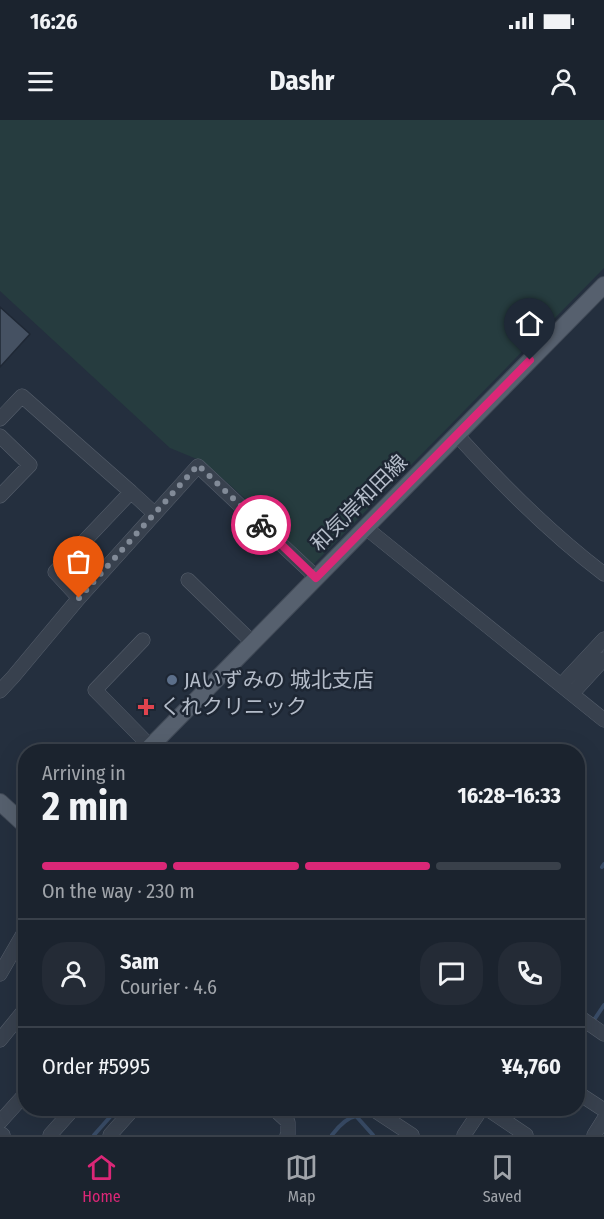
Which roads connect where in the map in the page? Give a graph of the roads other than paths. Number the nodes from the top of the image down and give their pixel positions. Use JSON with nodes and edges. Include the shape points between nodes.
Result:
{"nodes":[{"id":1,"x":604,"y":285,"type":"edge"},
{"id":2,"x":0,"y":419,"type":"edge"},
{"id":3,"x":457,"y":435,"type":"junction"},
{"id":4,"x":3,"y":444,"type":"edge"},
{"id":5,"x":131,"y":492,"type":"junction"},
{"id":6,"x":0,"y":496,"type":"edge"},
{"id":7,"x":155,"y":514,"type":"junction"},
{"id":8,"x":366,"y":528,"type":"junction"},
{"id":9,"x":604,"y":574,"type":"edge"},
{"id":10,"x":316,"y":578,"type":"junction"},
{"id":11,"x":188,"y":580,"type":"dead end"},
{"id":12,"x":79,"y":598,"type":"junction"},
{"id":13,"x":604,"y":639,"type":"edge"},
{"id":14,"x":143,"y":640,"type":"dead end"},
{"id":15,"x":252,"y":642,"type":"junction"},
{"id":16,"x":604,"y":659,"type":"edge"},
{"id":17,"x":567,"y":690,"type":"junction"},
{"id":18,"x":0,"y":691,"type":"edge"},
{"id":19,"x":604,"y":720,"type":"edge"},
{"id":20,"x":144,"y":744,"type":"edge"},
{"id":21,"x":153,"y":744,"type":"edge"},
{"id":22,"x":0,"y":802,"type":"edge"},
{"id":23,"x":18,"y":819,"type":"edge"},
{"id":24,"x":18,"y":953,"type":"edge"},
{"id":25,"x":0,"y":974,"type":"edge"},
{"id":26,"x":18,"y":1018,"type":"edge"},
{"id":27,"x":585,"y":1021,"type":"edge"},
{"id":28,"x":604,"y":1034,"type":"edge"},
{"id":29,"x":0,"y":1040,"type":"edge"},
{"id":30,"x":585,"y":1098,"type":"edge"},
{"id":31,"x":18,"y":1102,"type":"edge"},
{"id":32,"x":604,"y":1110,"type":"edge"},
{"id":33,"x":67,"y":1116,"type":"edge"},
{"id":34,"x":127,"y":1116,"type":"edge"},
{"id":35,"x":282,"y":1116,"type":"edge"},
{"id":36,"x":382,"y":1116,"type":"edge"},
{"id":37,"x":478,"y":1116,"type":"edge"},
{"id":38,"x":496,"y":1116,"type":"edge"},
{"id":39,"x":604,"y":1119,"type":"edge"},
{"id":40,"x":0,"y":1122,"type":"edge"},
{"id":41,"x":50,"y":1135,"type":"edge"},
{"id":42,"x":110,"y":1135,"type":"edge"},
{"id":43,"x":287,"y":1135,"type":"edge"},
{"id":44,"x":412,"y":1135,"type":"edge"},
{"id":45,"x":464,"y":1135,"type":"edge"},
{"id":46,"x":526,"y":1135,"type":"edge"},
{"id":47,"x":594,"y":1135,"type":"edge"}],
"edges":[{"from":1,"to":3,"type":"main road","name":"和気岸和田線"},
{"from":2,"to":5,"type":"street","via":[[22,396]]},
{"from":3,"to":8,"type":"main road","name":"和気岸和田線"},
{"from":3,"to":9,"type":"street","via":[[539,520]]},
{"from":4,"to":6,"type":"street","via":[[30,465]]},
{"from":5,"to":7,"type":"street"},
{"from":5,"to":12,"type":"street","via":[[55,572]]},
{"from":7,"to":10,"type":"street","via":[[198,465]]},
{"from":7,"to":12,"type":"street"},
{"from":8,"to":10,"type":"main road","name":"和気岸和田線"},
{"from":8,"to":17,"type":"street"},
{"from":10,"to":15,"type":"main road","name":"和気岸和田線"},
{"from":11,"to":15,"type":"street"},
{"from":12,"to":18,"type":"street"},
{"from":13,"to":17,"type":"street"},
{"from":14,"to":20,"type":"street","via":[[95,690]]},
{"from":15,"to":21,"type":"main road","name":"和気岸和田線"},
{"from":16,"to":17,"type":"street"},
{"from":17,"to":19,"type":"street"},
{"from":22,"to":23,"type":"main road"},
{"from":24,"to":25,"type":"street"},
{"from":26,"to":29,"type":"street"},
{"from":27,"to":28,"type":"street"},
{"from":30,"to":32,"type":"street"},
{"from":31,"to":40,"type":"street"},
{"from":33,"to":41,"type":"street"},
{"from":34,"to":42,"type":"street"},
{"from":35,"to":43,"type":"street","via":[[288,1122]]},
{"from":36,"to":44,"type":"street"},
{"from":37,"to":45,"type":"street"},
{"from":38,"to":46,"type":"street"},
{"from":39,"to":47,"type":"street"}]}
